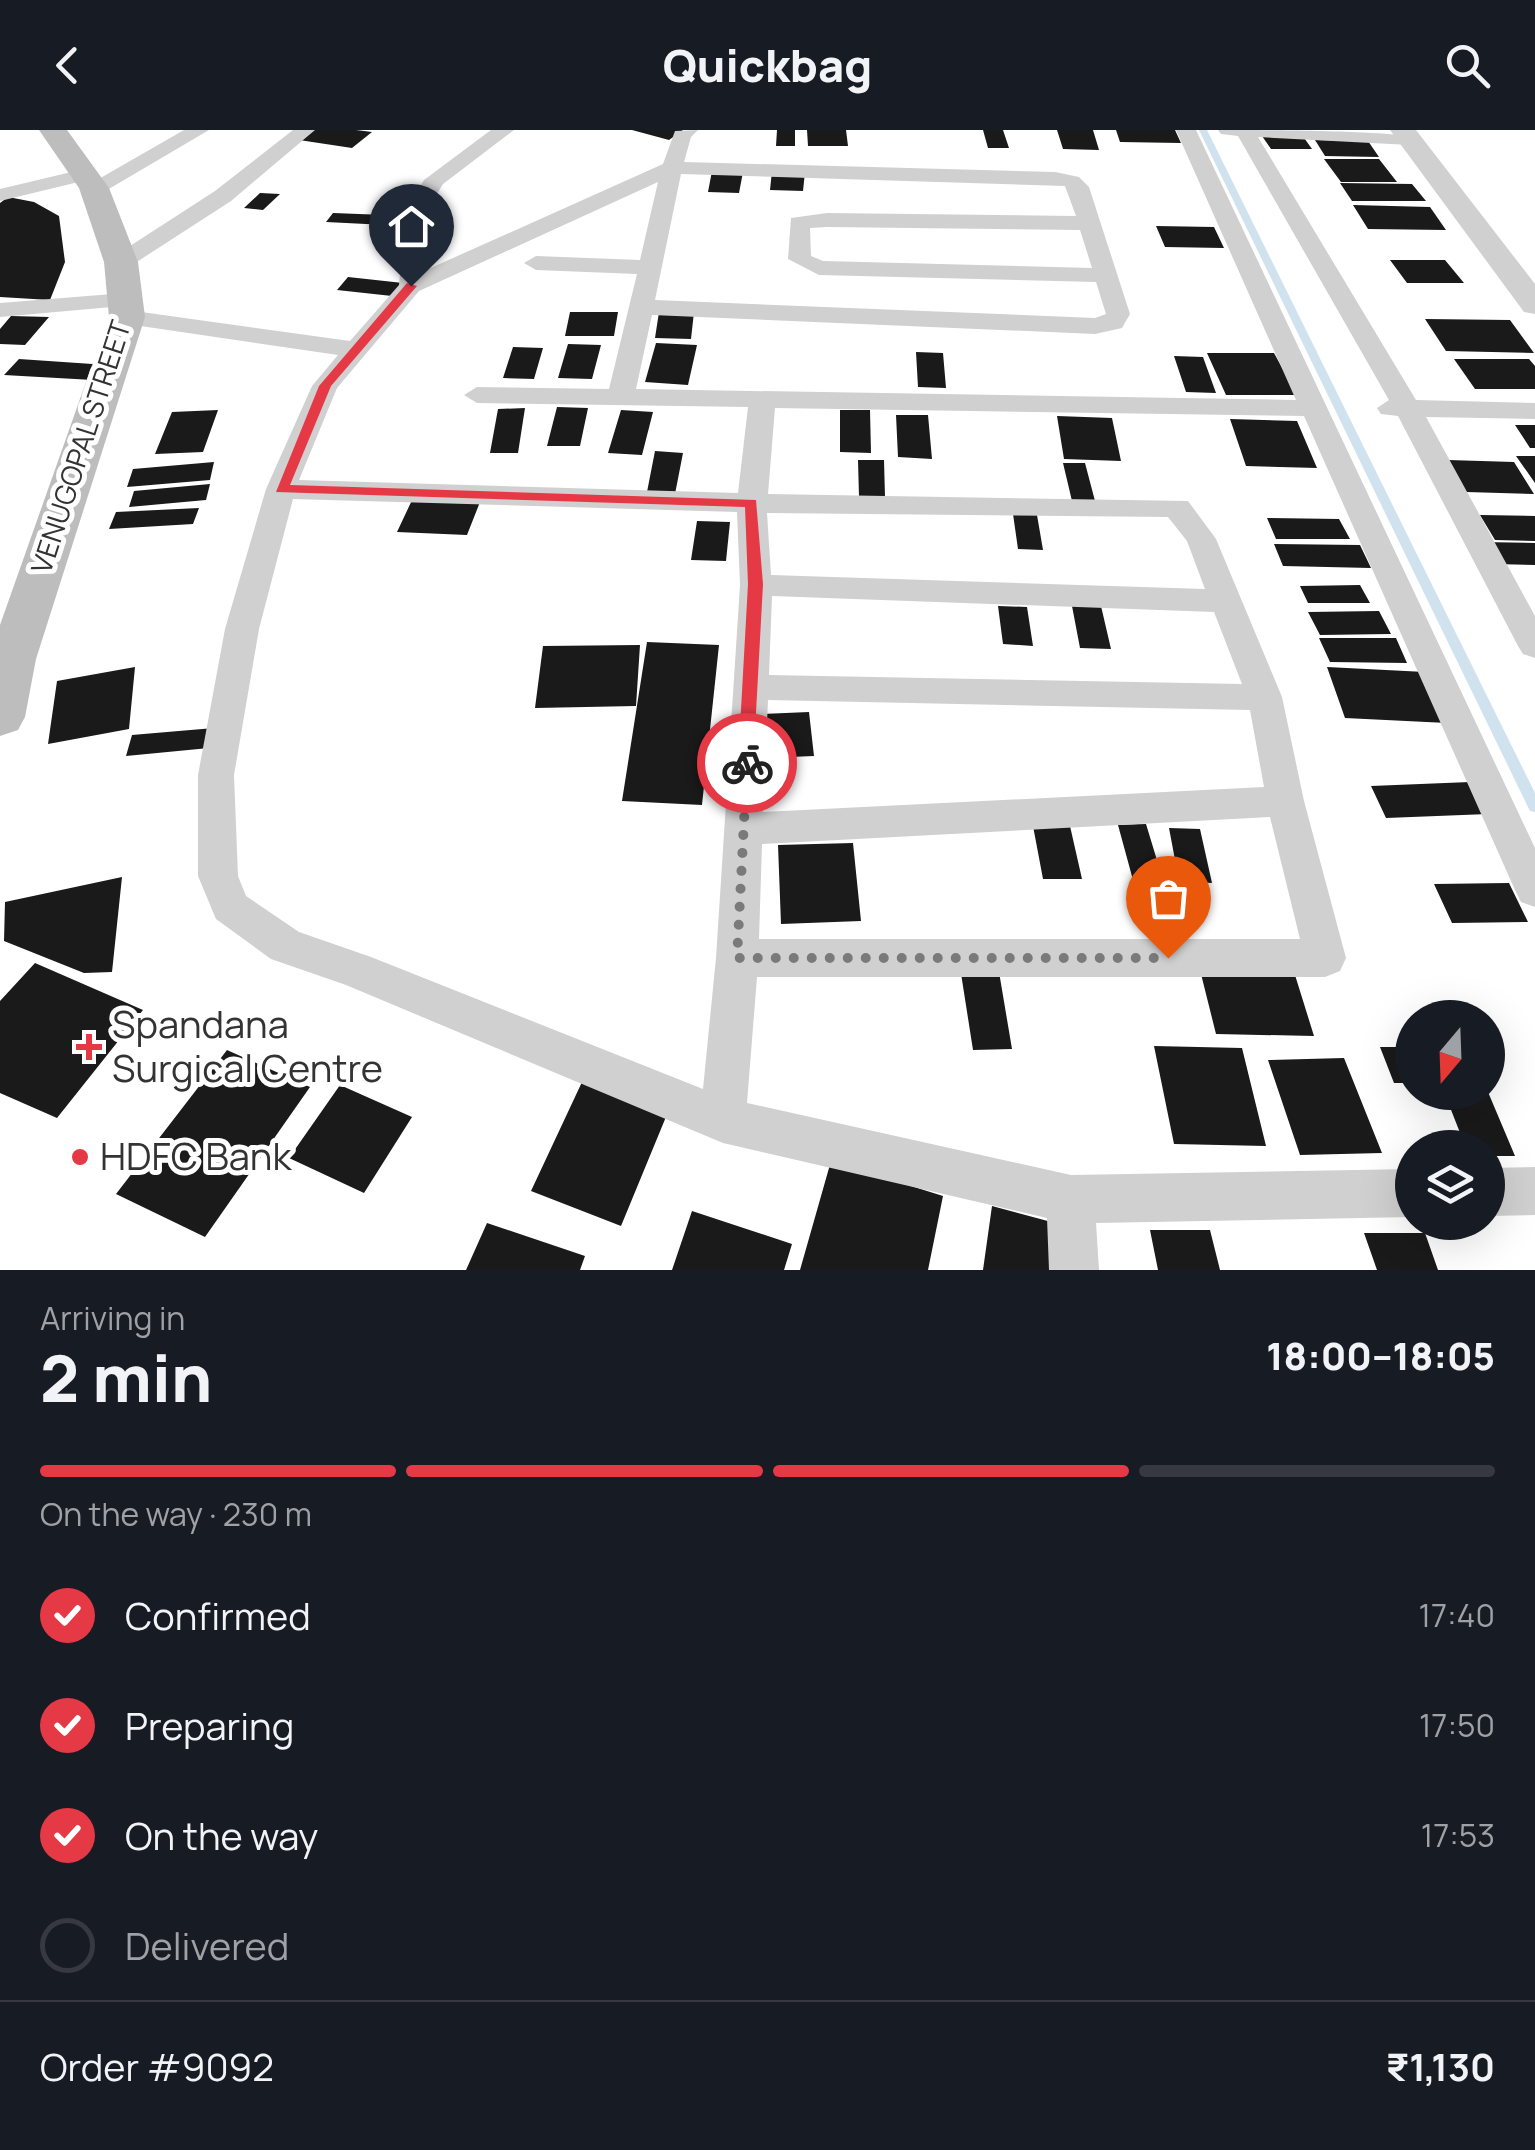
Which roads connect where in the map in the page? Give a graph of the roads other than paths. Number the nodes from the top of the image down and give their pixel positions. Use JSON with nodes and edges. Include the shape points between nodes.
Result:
{"nodes":[{"id":1,"x":53,"y":130,"type":"edge"},
{"id":2,"x":199,"y":130,"type":"edge"},
{"id":3,"x":305,"y":130,"type":"edge"},
{"id":4,"x":504,"y":130,"type":"edge"},
{"id":5,"x":688,"y":130,"type":"edge"},
{"id":6,"x":1186,"y":130,"type":"edge"},
{"id":7,"x":1226,"y":130,"type":"edge"},
{"id":8,"x":1244,"y":130,"type":"edge"},
{"id":9,"x":1407,"y":134,"type":"edge"},
{"id":10,"x":672,"y":168,"type":"junction"},
{"id":11,"x":89,"y":181,"type":"junction"},
{"id":12,"x":0,"y":195,"type":"edge"},
{"id":13,"x":1089,"y":223,"type":"junction"},
{"id":14,"x":536,"y":264,"type":"dead end"},
{"id":15,"x":650,"y":267,"type":"junction"},
{"id":16,"x":1105,"y":274,"type":"junction"},
{"id":17,"x":411,"y":286,"type":"junction"},
{"id":18,"x":124,"y":293,"type":"junction"},
{"id":19,"x":1534,"y":302,"type":"edge"},
{"id":20,"x":641,"y":307,"type":"junction"},
{"id":21,"x":0,"y":310,"type":"edge"},
{"id":22,"x":356,"y":350,"type":"junction"},
{"id":23,"x":477,"y":395,"type":"dead end"},
{"id":24,"x":621,"y":396,"type":"junction"},
{"id":25,"x":762,"y":399,"type":"junction"},
{"id":26,"x":1314,"y":408,"type":"junction"},
{"id":27,"x":1399,"y":408,"type":"junction"},
{"id":28,"x":1535,"y":411,"type":"edge"},
{"id":29,"x":281,"y":489,"type":"junction"},
{"id":30,"x":752,"y":503,"type":"junction"},
{"id":31,"x":756,"y":584,"type":"junction"},
{"id":32,"x":1228,"y":602,"type":"junction"},
{"id":33,"x":1535,"y":646,"type":"edge"},
{"id":34,"x":6,"y":658,"type":"edge"},
{"id":35,"x":751,"y":687,"type":"junction"},
{"id":36,"x":1264,"y":696,"type":"junction"},
{"id":37,"x":0,"y":718,"type":"edge"},
{"id":38,"x":1284,"y":801,"type":"junction"},
{"id":39,"x":743,"y":829,"type":"junction"},
{"id":40,"x":1535,"y":890,"type":"edge"},
{"id":41,"x":737,"y":958,"type":"junction"},
{"id":42,"x":724,"y":1120,"type":"junction"},
{"id":43,"x":1535,"y":1191,"type":"edge"},
{"id":44,"x":1505,"y":1192,"type":"edge"},
{"id":45,"x":1395,"y":1193,"type":"edge"},
{"id":46,"x":1071,"y":1198,"type":"junction"},
{"id":47,"x":1074,"y":1270,"type":"edge"}],
"edges":[{"from":1,"to":11,"type":"main road"},
{"from":2,"to":11,"type":"street"},
{"from":3,"to":18,"type":"street","via":[[223,196]]},
{"from":4,"to":17,"type":"street","via":[[444,172],[416,210]]},
{"from":5,"to":10,"type":"street"},
{"from":6,"to":26,"type":"street"},
{"from":7,"to":8,"type":"street"},
{"from":8,"to":9,"type":"street"},
{"from":8,"to":27,"type":"street"},
{"from":9,"to":19,"type":"street"},
{"from":10,"to":13,"type":"street","via":[[1055,178],[1078,187]]},
{"from":10,"to":15,"type":"street"},
{"from":10,"to":17,"type":"street"},
{"from":11,"to":12,"type":"street"},
{"from":11,"to":18,"type":"main road"},
{"from":13,"to":16,"type":"street"},
{"from":13,"to":16,"type":"street","via":[[799,223],[800,258],[819,268]]},
{"from":14,"to":15,"type":"street"},
{"from":15,"to":20,"type":"street"},
{"from":16,"to":20,"type":"street","via":[[1118,314],[1113,323],[1095,326]]},
{"from":17,"to":22,"type":"street"},
{"from":18,"to":21,"type":"street"},
{"from":18,"to":22,"type":"street"},
{"from":18,"to":34,"type":"main road","name":"VENUGOPAL STREET"},
{"from":20,"to":24,"type":"street"},
{"from":22,"to":29,"type":"street","via":[[326,386]]},
{"from":23,"to":24,"type":"street"},
{"from":24,"to":25,"type":"street"},
{"from":25,"to":26,"type":"street"},
{"from":25,"to":30,"type":"street"},
{"from":26,"to":40,"type":"street"},
{"from":27,"to":28,"type":"street"},
{"from":27,"to":33,"type":"street"},
{"from":29,"to":30,"type":"street"},
{"from":29,"to":42,"type":"street","via":[[242,630],[216,775],[218,876],[230,907],[286,946]]},
{"from":30,"to":31,"type":"street"},
{"from":30,"to":32,"type":"street","via":[[1177,508],[1201,540]]},
{"from":31,"to":32,"type":"street"},
{"from":31,"to":35,"type":"street"},
{"from":32,"to":36,"type":"street"},
{"from":34,"to":37,"type":"main road","name":"VENUGOPAL STREET"},
{"from":35,"to":36,"type":"street"},
{"from":35,"to":39,"type":"street"},
{"from":36,"to":38,"type":"street"},
{"from":38,"to":39,"type":"street"},
{"from":38,"to":41,"type":"street","via":[[1325,958]]},
{"from":39,"to":41,"type":"street"},
{"from":41,"to":42,"type":"street"},
{"from":42,"to":46,"type":"street"},
{"from":43,"to":44,"type":"street"},
{"from":45,"to":46,"type":"street"},
{"from":46,"to":47,"type":"street"}]}
